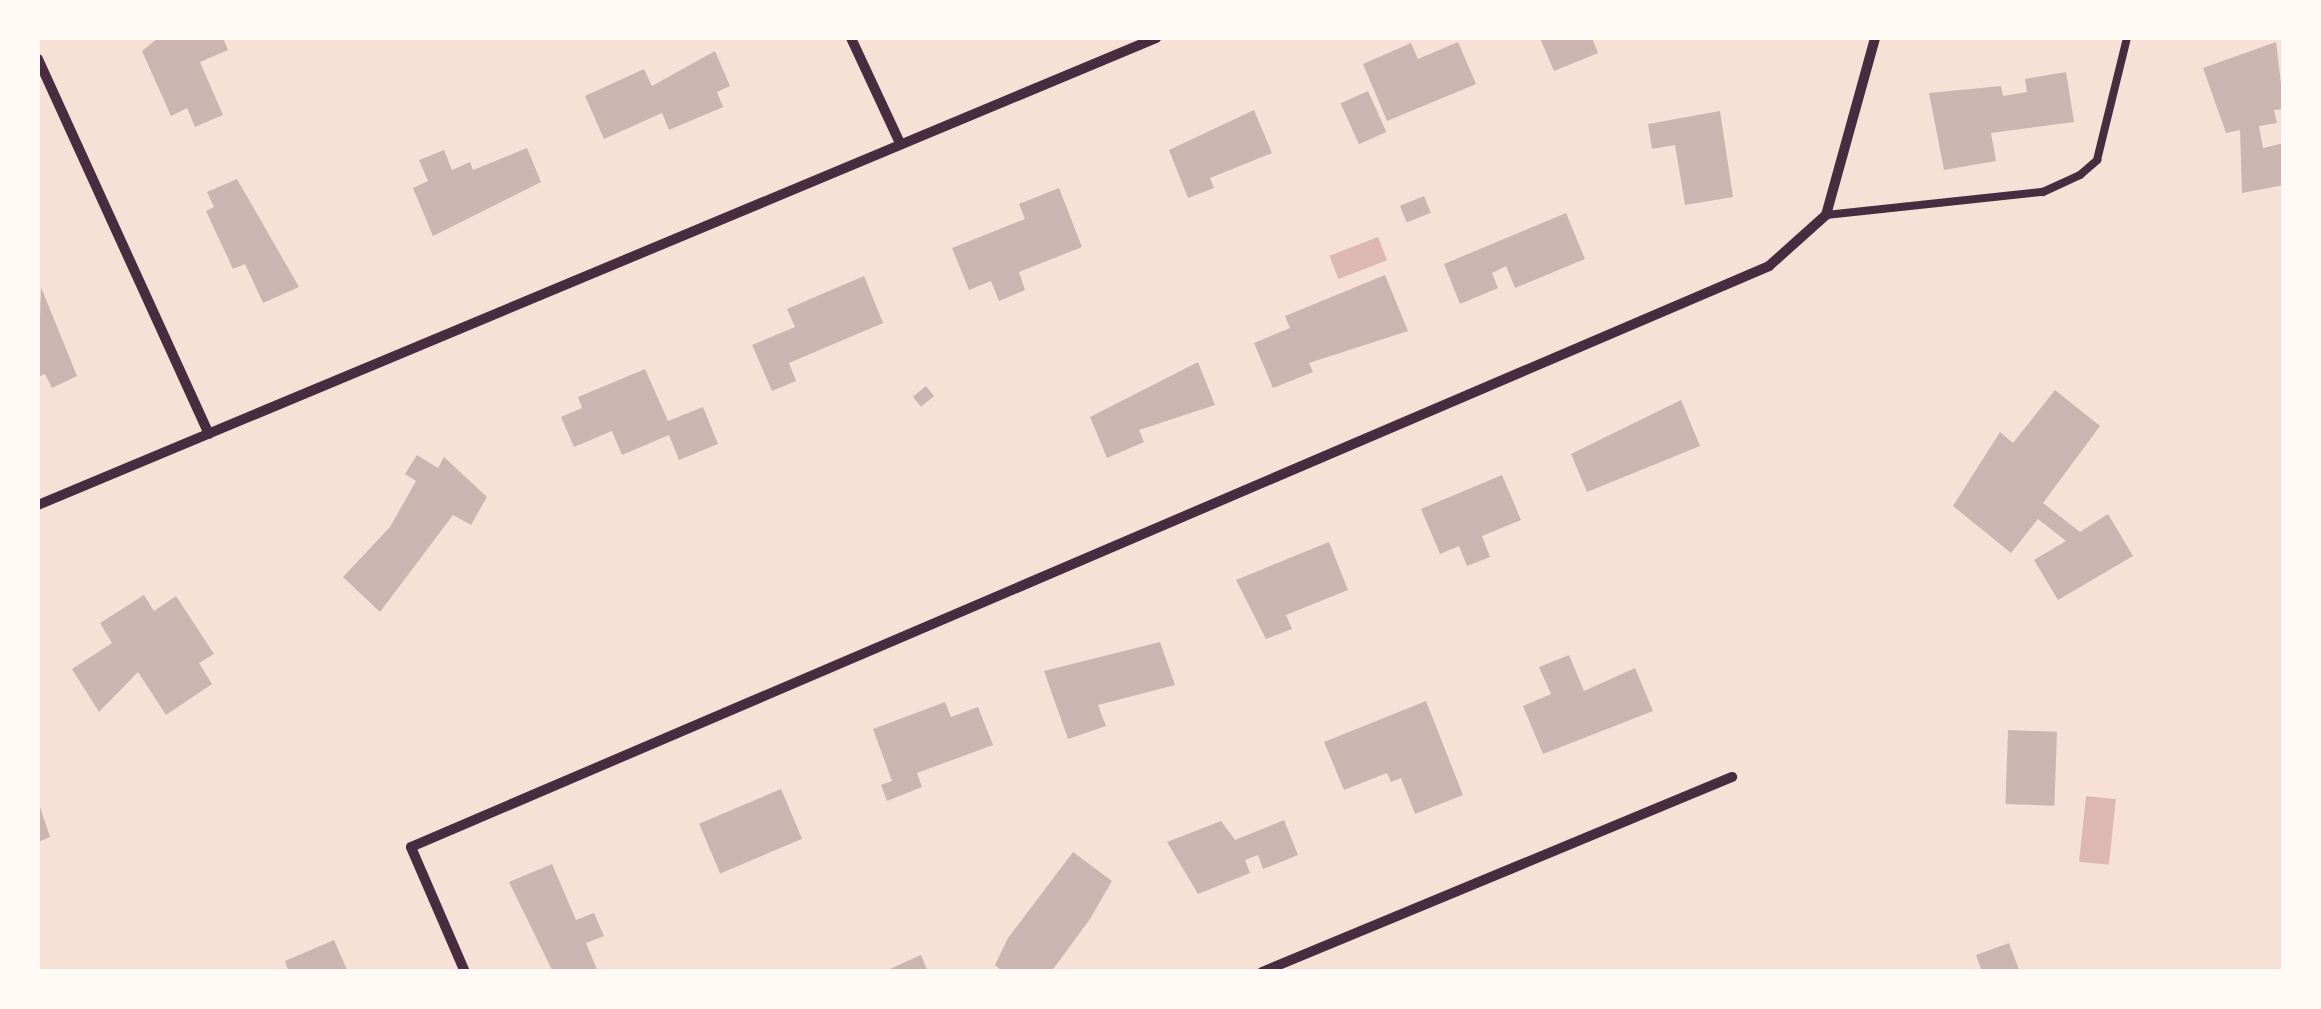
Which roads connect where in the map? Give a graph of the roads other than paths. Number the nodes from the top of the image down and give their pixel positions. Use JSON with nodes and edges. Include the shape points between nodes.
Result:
{"nodes":[{"id":1,"x":850,"y":38,"type":"edge"},
{"id":2,"x":1156,"y":38,"type":"edge"},
{"id":3,"x":1876,"y":38,"type":"edge"},
{"id":4,"x":2127,"y":38,"type":"edge"},
{"id":5,"x":38,"y":58,"type":"edge"},
{"id":6,"x":900,"y":143,"type":"junction"},
{"id":7,"x":1826,"y":215,"type":"junction"},
{"id":8,"x":209,"y":434,"type":"junction"},
{"id":9,"x":38,"y":504,"type":"edge"},
{"id":10,"x":1732,"y":777,"type":"dead end"},
{"id":11,"x":465,"y":972,"type":"edge"},
{"id":12,"x":1262,"y":972,"type":"edge"}],
"edges":[{"from":1,"to":6,"type":"street"},
{"from":2,"to":6,"type":"street"},
{"from":3,"to":7,"type":"street"},
{"from":4,"to":7,"type":"lane","via":[[2097,160],[2080,175],[2043,192]]},
{"from":5,"to":8,"type":"street"},
{"from":6,"to":8,"type":"street"},
{"from":7,"to":11,"type":"street","via":[[1804,243],[1730,286],[411,847]]},
{"from":8,"to":9,"type":"street"},
{"from":10,"to":12,"type":"street"}]}
